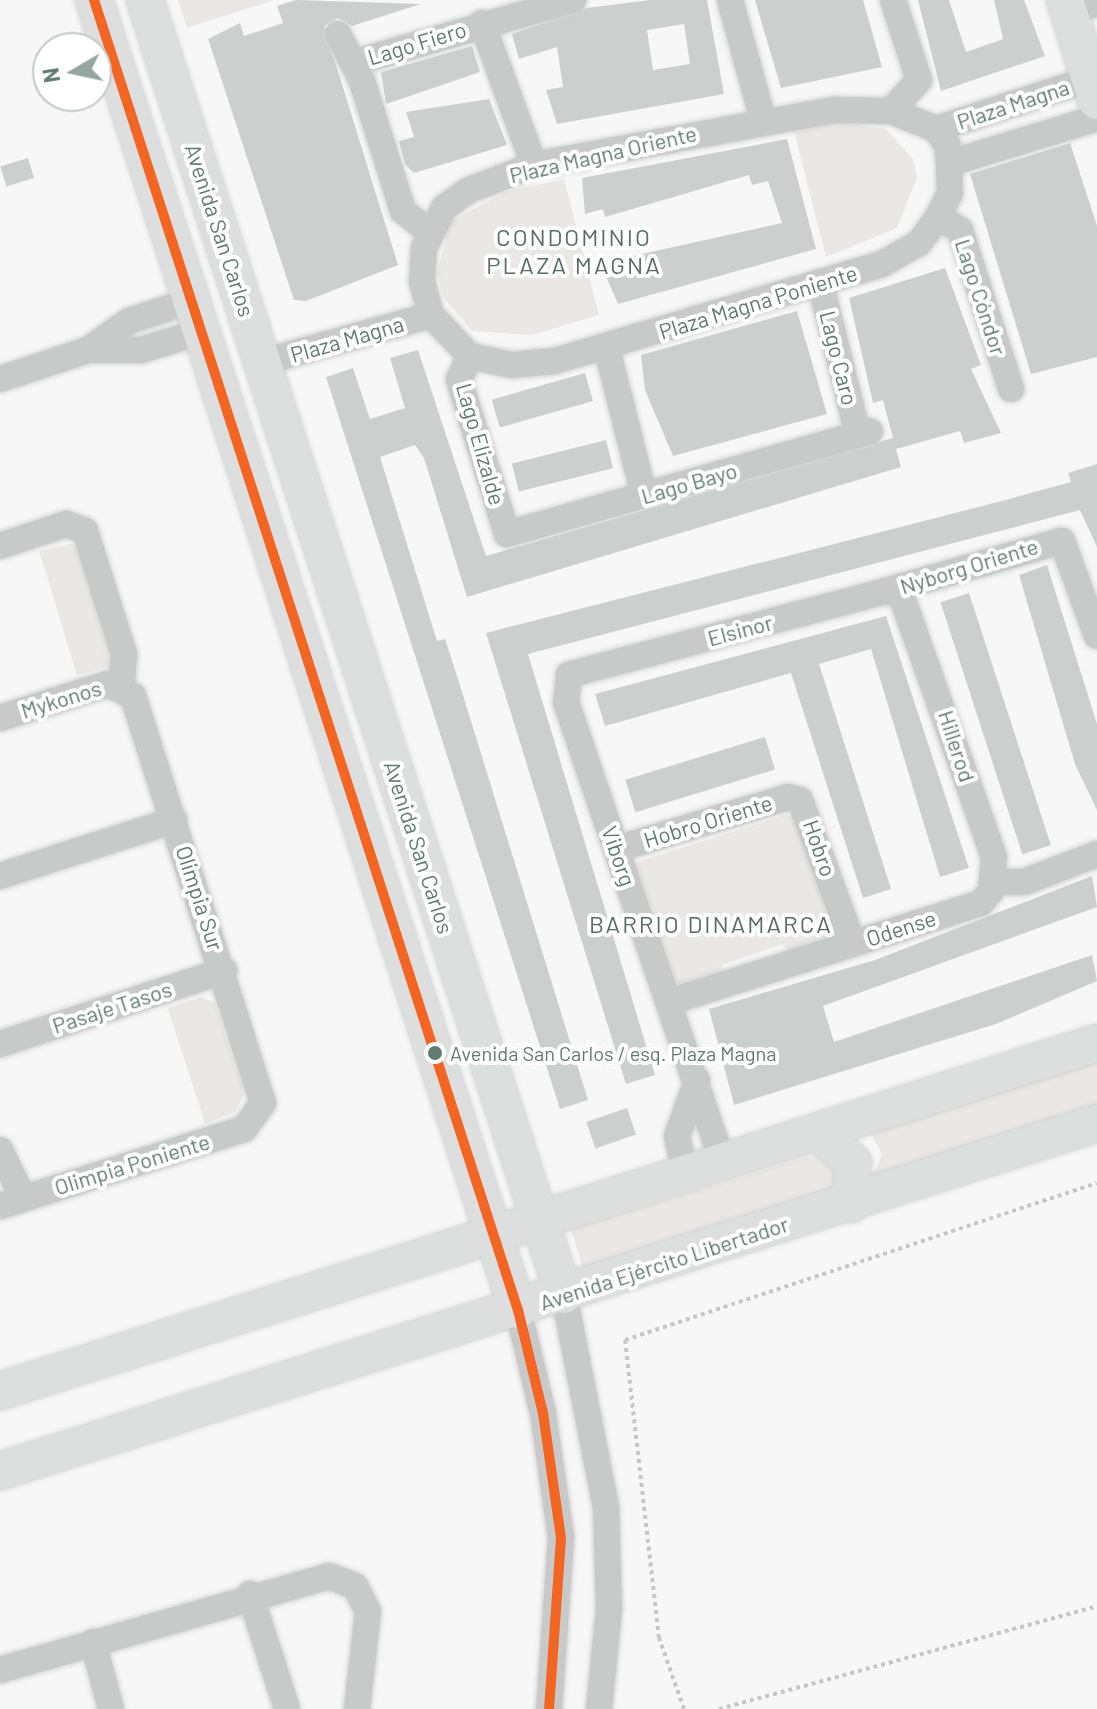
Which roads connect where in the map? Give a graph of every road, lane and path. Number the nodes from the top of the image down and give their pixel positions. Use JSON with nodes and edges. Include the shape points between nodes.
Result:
{"nodes":[{"id":1,"x":94,"y":0,"type":"edge"},
{"id":2,"x":145,"y":0,"type":"edge"},
{"id":3,"x":573,"y":0,"type":"edge"},
{"id":4,"x":730,"y":0,"type":"edge"},
{"id":5,"x":893,"y":0,"type":"edge"},
{"id":6,"x":1077,"y":5,"type":"edge"},
{"id":7,"x":482,"y":23,"type":"junction"},
{"id":8,"x":338,"y":34,"type":"dead end"},
{"id":9,"x":353,"y":63,"type":"junction"},
{"id":10,"x":1094,"y":90,"type":"edge"},
{"id":11,"x":891,"y":111,"type":"junction"},
{"id":12,"x":1097,"y":118,"type":"edge"},
{"id":13,"x":763,"y":120,"type":"junction"},
{"id":14,"x":936,"y":129,"type":"junction"},
{"id":15,"x":950,"y":163,"type":"junction"},
{"id":16,"x":534,"y":165,"type":"junction"},
{"id":17,"x":938,"y":217,"type":"junction"},
{"id":18,"x":429,"y":232,"type":"junction"},
{"id":19,"x":820,"y":282,"type":"junction"},
{"id":20,"x":431,"y":315,"type":"junction"},
{"id":21,"x":195,"y":317,"type":"junction"},
{"id":22,"x":607,"y":349,"type":"junction"},
{"id":23,"x":470,"y":356,"type":"junction"},
{"id":24,"x":263,"y":362,"type":"junction"},
{"id":25,"x":0,"y":379,"type":"edge"},
{"id":26,"x":1011,"y":389,"type":"dead end"},
{"id":27,"x":864,"y":433,"type":"joint"},
{"id":28,"x":295,"y":463,"type":"junction"},
{"id":29,"x":248,"y":477,"type":"junction"},
{"id":30,"x":644,"y":495,"type":"junction"},
{"id":31,"x":507,"y":534,"type":"joint"},
{"id":32,"x":0,"y":546,"type":"edge"},
{"id":33,"x":897,"y":597,"type":"junction"},
{"id":34,"x":1097,"y":636,"type":"edge"},
{"id":35,"x":569,"y":675,"type":"joint"},
{"id":36,"x":122,"y":686,"type":"junction"},
{"id":37,"x":0,"y":718,"type":"edge"},
{"id":38,"x":800,"y":800,"type":"joint"},
{"id":39,"x":174,"y":820,"type":"junction"},
{"id":40,"x":617,"y":849,"type":"junction"},
{"id":41,"x":1097,"y":854,"type":"edge"},
{"id":42,"x":0,"y":876,"type":"edge"},
{"id":43,"x":993,"y":887,"type":"junction"},
{"id":44,"x":853,"y":944,"type":"junction"},
{"id":45,"x":224,"y":971,"type":"junction"},
{"id":46,"x":669,"y":1002,"type":"junction"},
{"id":47,"x":1097,"y":1043,"type":"edge"},
{"id":48,"x":0,"y":1044,"type":"edge"},
{"id":49,"x":697,"y":1081,"type":"junction"},
{"id":50,"x":259,"y":1114,"type":"joint"},
{"id":51,"x":1097,"y":1123,"type":"edge"},
{"id":52,"x":822,"y":1135,"type":"junction"},
{"id":53,"x":0,"y":1150,"type":"edge"},
{"id":54,"x":724,"y":1165,"type":"junction"},
{"id":55,"x":686,"y":1177,"type":"junction"},
{"id":56,"x":1097,"y":1183,"type":"edge"},
{"id":57,"x":11,"y":1202,"type":"edge"},
{"id":58,"x":851,"y":1204,"type":"junction"},
{"id":59,"x":541,"y":1221,"type":"junction"},
{"id":60,"x":494,"y":1236,"type":"junction"},
{"id":61,"x":564,"y":1295,"type":"junction"},
{"id":62,"x":518,"y":1310,"type":"junction"},
{"id":63,"x":0,"y":1391,"type":"edge"},
{"id":64,"x":0,"y":1471,"type":"edge"},
{"id":65,"x":250,"y":1594,"type":"junction"},
{"id":66,"x":1097,"y":1606,"type":"edge"},
{"id":67,"x":93,"y":1642,"type":"junction"},
{"id":68,"x":0,"y":1670,"type":"edge"},
{"id":69,"x":111,"y":1709,"type":"edge"},
{"id":70,"x":287,"y":1709,"type":"edge"},
{"id":71,"x":357,"y":1709,"type":"edge"},
{"id":72,"x":549,"y":1709,"type":"edge"},
{"id":73,"x":599,"y":1709,"type":"edge"},
{"id":74,"x":684,"y":1709,"type":"edge"},
{"id":75,"x":719,"y":1709,"type":"edge"}],
"edges":[{"from":1,"to":21,"type":"main road"},
{"from":2,"to":24,"type":"main road","name":"Avenida San Carlos"},
{"from":3,"to":7,"type":"street","name":"Lago Fiero"},
{"from":4,"to":13,"type":"street"},
{"from":5,"to":11,"type":"street","via":[[919,80]]},
{"from":6,"to":10,"type":"main road"},
{"from":7,"to":9,"type":"street","name":"Lago Fiero"},
{"from":7,"to":16,"type":"street"},
{"from":8,"to":9,"type":"street"},
{"from":9,"to":18,"type":"street","via":[[403,211]]},
{"from":10,"to":14,"type":"street","name":"Plaza Magna"},
{"from":11,"to":13,"type":"street","name":"Plaza Magna Oriente"},
{"from":11,"to":14,"type":"street","name":"Plaza Magna Oriente"},
{"from":12,"to":15,"type":"street","name":"Plaza Magna"},
{"from":13,"to":16,"type":"street","name":"Plaza Magna Oriente"},
{"from":14,"to":15,"type":"street","name":"Plaza Magna Poniente"},
{"from":15,"to":17,"type":"street","name":"Plaza Magna Poniente","via":[[950,193]]},
{"from":16,"to":18,"type":"street","name":"Plaza Magna Oriente","via":[[467,191]]},
{"from":17,"to":19,"type":"street","name":"Plaza Magna Poniente","via":[[919,243],[882,264]]},
{"from":17,"to":26,"type":"street","name":"Lago Cóndor","via":[[960,230]]},
{"from":18,"to":20,"type":"street","via":[[421,265]]},
{"from":19,"to":22,"type":"street","name":"Plaza Magna Poniente"},
{"from":19,"to":27,"type":"street","name":"Lago Caro"},
{"from":20,"to":23,"type":"street"},
{"from":20,"to":24,"type":"street","name":"Plaza Magna"},
{"from":21,"to":25,"type":"street","via":[[129,321],[88,350]]},
{"from":21,"to":29,"type":"main road"},
{"from":22,"to":23,"type":"street","name":"Plaza Magna Poniente","via":[[512,365]]},
{"from":22,"to":30,"type":"street"},
{"from":23,"to":31,"type":"street","name":"Lago Elizalde","via":[[459,380]]},
{"from":24,"to":28,"type":"main road","name":"Avenida San Carlos"},
{"from":27,"to":30,"type":"street","name":"Lago Bayo"},
{"from":28,"to":29,"type":"main road"},
{"from":28,"to":59,"type":"main road","name":"Avenida San Carlos"},
{"from":29,"to":60,"type":"main road"},
{"from":30,"to":31,"type":"street","name":"Lago Bayo"},
{"from":32,"to":36,"type":"street","via":[[66,524],[80,528],[124,654]]},
{"from":33,"to":34,"type":"street","name":"Nyborg Oriente","via":[[1052,541],[1070,550]]},
{"from":33,"to":35,"type":"street","name":"Elsinor"},
{"from":33,"to":43,"type":"street","name":"Hillerod","via":[[994,857]]},
{"from":35,"to":40,"type":"street","name":"Viborg","via":[[566,702]]},
{"from":36,"to":37,"type":"street","name":"Mykonos","via":[[108,684]]},
{"from":36,"to":39,"type":"street","name":"Olimpia Sur","via":[[136,702]]},
{"from":38,"to":40,"type":"street","name":"Hobro Oriente","via":[[788,797]]},
{"from":38,"to":44,"type":"street","name":"Hobro"},
{"from":39,"to":42,"type":"street"},
{"from":39,"to":45,"type":"street","name":"Olimpia Sur"},
{"from":40,"to":46,"type":"street","name":"Viborg"},
{"from":41,"to":43,"type":"street","via":[[1024,882]]},
{"from":43,"to":44,"type":"street","name":"Odense","via":[[981,903]]},
{"from":44,"to":46,"type":"street","name":"Odense"},
{"from":45,"to":48,"type":"street","name":"Pasaje Tasos"},
{"from":45,"to":50,"type":"street","name":"Olimpia Sur","via":[[263,1092]]},
{"from":46,"to":49,"type":"street","name":"Viborg"},
{"from":47,"to":52,"type":"main road"},
{"from":49,"to":54,"type":"street","name":"Viborg"},
{"from":49,"to":55,"type":"street","via":[[677,1136]]},
{"from":50,"to":57,"type":"street","name":"Olimpia Poniente","via":[[234,1132]]},
{"from":51,"to":58,"type":"main road","name":"Avenida Ejército Libertador"},
{"from":52,"to":54,"type":"main road"},
{"from":52,"to":58,"type":"main road","via":[[853,1163]]},
{"from":53,"to":57,"type":"street"},
{"from":54,"to":55,"type":"main road"},
{"from":55,"to":59,"type":"main road"},
{"from":56,"to":74,"type":"path","via":[[625,1340],[659,1638]]},
{"from":58,"to":61,"type":"main road","name":"Avenida Ejército Libertador"},
{"from":59,"to":60,"type":"main road"},
{"from":59,"to":61,"type":"main road","name":"Avenida San Carlos"},
{"from":60,"to":62,"type":"main road"},
{"from":60,"to":63,"type":"main road"},
{"from":61,"to":62,"type":"main road","name":"Avenida Ejército Libertador"},
{"from":61,"to":73,"type":"street","name":"Avenida San Carlos","via":[[606,1508],[609,1609]]},
{"from":62,"to":64,"type":"main road","name":"Avenida Ejército Libertador"},
{"from":62,"to":72,"type":"street","via":[[543,1413],[561,1538]]},
{"from":65,"to":67,"type":"street"},
{"from":65,"to":70,"type":"street"},
{"from":65,"to":71,"type":"street","via":[[329,1576],[361,1593],[369,1621]]},
{"from":66,"to":75,"type":"path"},
{"from":67,"to":68,"type":"street"},
{"from":67,"to":69,"type":"street"}]}
